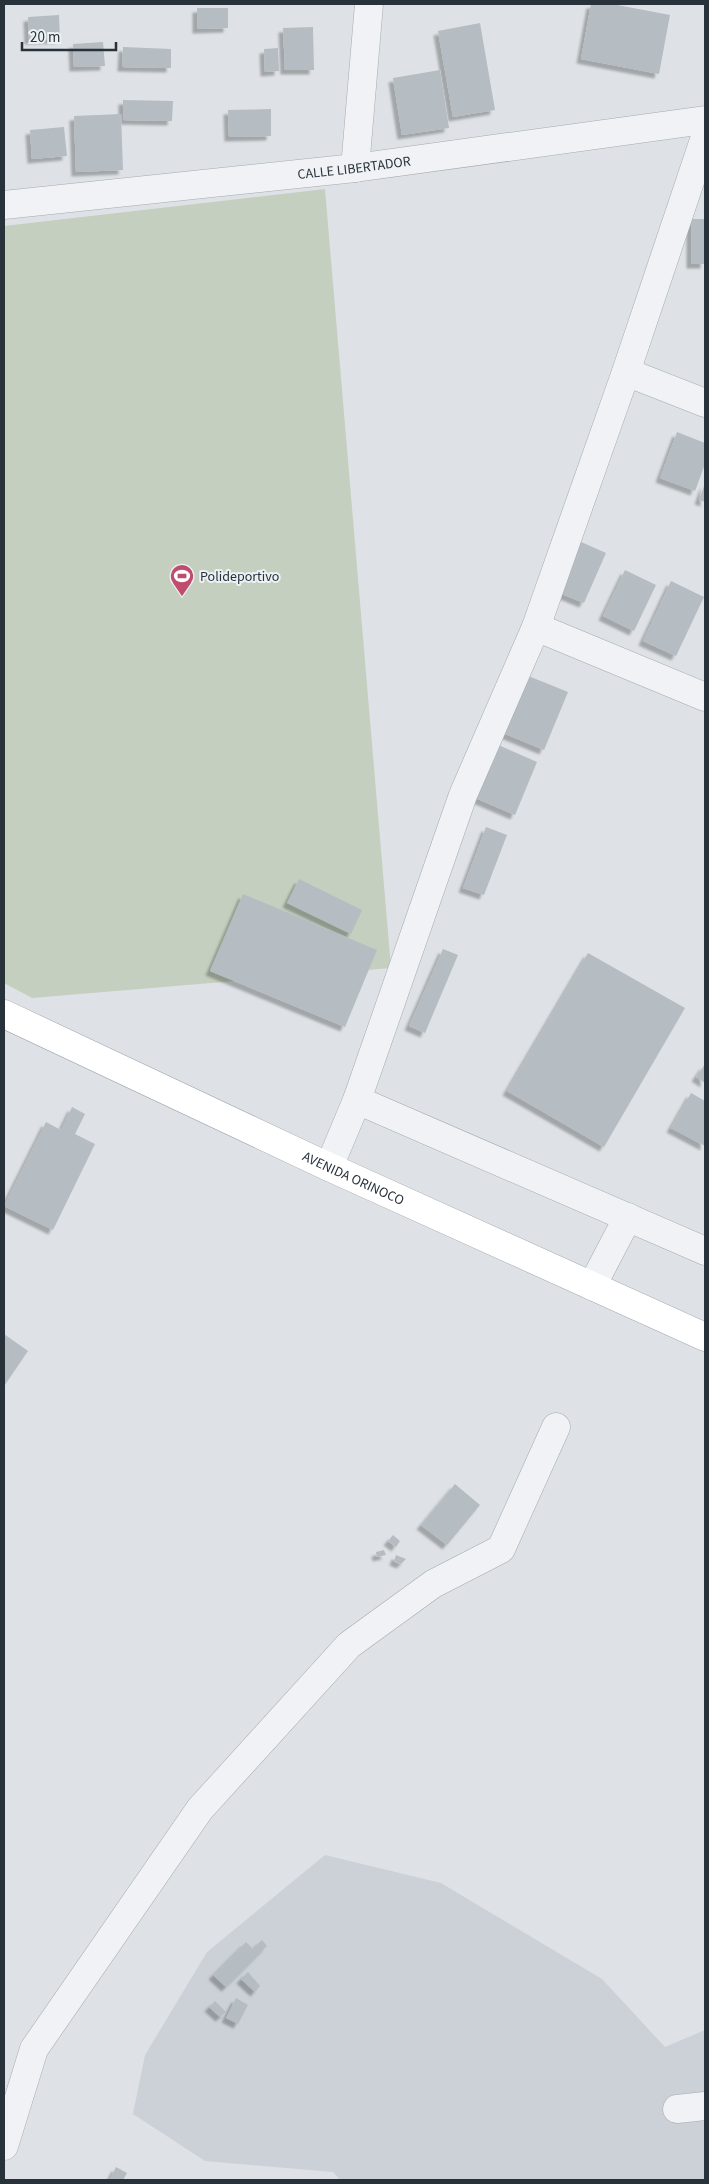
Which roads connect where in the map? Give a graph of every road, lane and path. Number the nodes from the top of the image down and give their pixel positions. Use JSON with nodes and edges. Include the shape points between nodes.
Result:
{"nodes":[{"id":1,"x":369,"y":4,"type":"edge"},
{"id":2,"x":705,"y":120,"type":"edge"},
{"id":3,"x":705,"y":137,"type":"edge"},
{"id":4,"x":355,"y":168,"type":"junction"},
{"id":5,"x":4,"y":206,"type":"edge"},
{"id":6,"x":626,"y":372,"type":"junction"},
{"id":7,"x":705,"y":403,"type":"edge"},
{"id":8,"x":536,"y":627,"type":"junction"},
{"id":9,"x":705,"y":697,"type":"edge"},
{"id":10,"x":4,"y":1014,"type":"edge"},
{"id":11,"x":357,"y":1100,"type":"junction"},
{"id":12,"x":329,"y":1167,"type":"junction"},
{"id":13,"x":628,"y":1217,"type":"junction"},
{"id":14,"x":705,"y":1250,"type":"edge"},
{"id":15,"x":592,"y":1286,"type":"junction"},
{"id":16,"x":705,"y":1337,"type":"edge"},
{"id":17,"x":556,"y":1427,"type":"dead end"},
{"id":18,"x":705,"y":2106,"type":"edge"},
{"id":19,"x":676,"y":2109,"type":"dead end"},
{"id":20,"x":4,"y":2146,"type":"edge"}],
"edges":[{"from":1,"to":4,"type":"street"},
{"from":2,"to":4,"type":"street","name":"CALLE LIBERTADOR"},
{"from":3,"to":6,"type":"street"},
{"from":4,"to":5,"type":"street","name":"CALLE LIBERTADOR"},
{"from":6,"to":7,"type":"street"},
{"from":6,"to":8,"type":"street"},
{"from":8,"to":9,"type":"street"},
{"from":8,"to":11,"type":"street","via":[[463,794]]},
{"from":10,"to":12,"type":"main road","name":"AVENIDA ORINOCO"},
{"from":11,"to":12,"type":"street"},
{"from":11,"to":13,"type":"street"},
{"from":12,"to":15,"type":"main road","name":"AVENIDA ORINOCO"},
{"from":13,"to":14,"type":"street"},
{"from":13,"to":15,"type":"street"},
{"from":15,"to":16,"type":"main road","name":"AVENIDA ORINOCO"},
{"from":17,"to":20,"type":"street","via":[[500,1549],[433,1584],[349,1645],[200,1809],[34,2049]]},
{"from":18,"to":19,"type":"street"}]}
